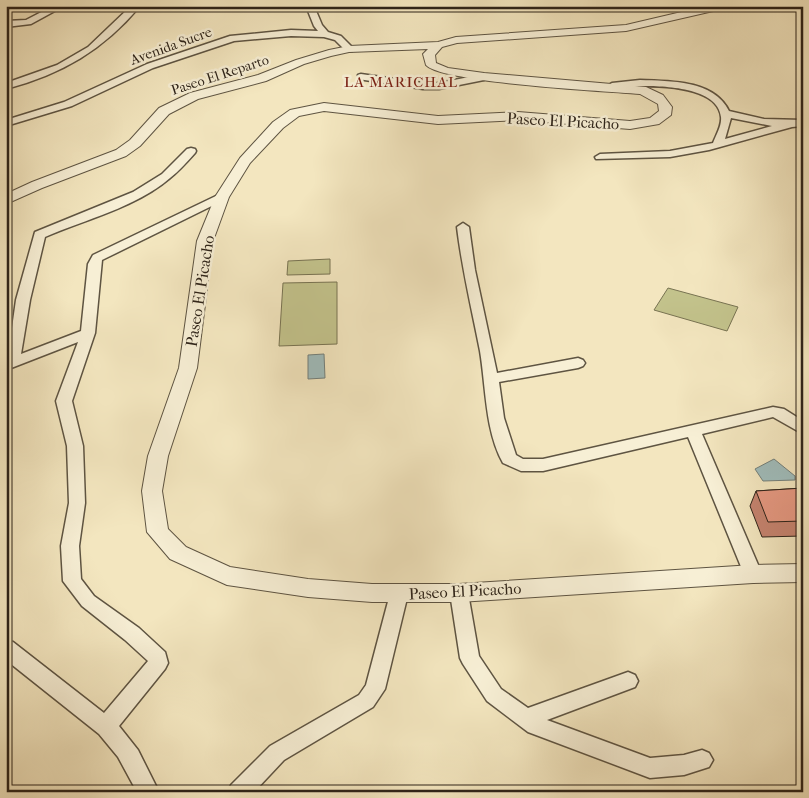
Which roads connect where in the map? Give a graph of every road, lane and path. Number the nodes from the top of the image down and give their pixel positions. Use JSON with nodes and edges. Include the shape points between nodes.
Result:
{"nodes":[{"id":1,"x":60,"y":6,"type":"edge"},
{"id":2,"x":136,"y":6,"type":"edge"},
{"id":3,"x":310,"y":6,"type":"edge"},
{"id":4,"x":722,"y":6,"type":"edge"},
{"id":5,"x":6,"y":24,"type":"edge"},
{"id":6,"x":325,"y":34,"type":"junction"},
{"id":7,"x":438,"y":45,"type":"junction"},
{"id":8,"x":349,"y":49,"type":"junction"},
{"id":9,"x":361,"y":77,"type":"dead end"},
{"id":10,"x":484,"y":77,"type":"junction"},
{"id":11,"x":6,"y":86,"type":"edge"},
{"id":12,"x":612,"y":86,"type":"junction"},
{"id":13,"x":725,"y":113,"type":"junction"},
{"id":14,"x":6,"y":123,"type":"edge"},
{"id":15,"x":803,"y":123,"type":"edge"},
{"id":16,"x":788,"y":125,"type":"junction"},
{"id":17,"x":717,"y":144,"type":"junction"},
{"id":18,"x":191,"y":151,"type":"dead end"},
{"id":19,"x":600,"y":157,"type":"dead end"},
{"id":20,"x":222,"y":197,"type":"junction"},
{"id":21,"x":6,"y":200,"type":"edge"},
{"id":22,"x":463,"y":227,"type":"dead end"},
{"id":23,"x":88,"y":333,"type":"junction"},
{"id":24,"x":10,"y":363,"type":"edge"},
{"id":25,"x":578,"y":363,"type":"dead end"},
{"id":26,"x":491,"y":379,"type":"junction"},
{"id":27,"x":803,"y":429,"type":"edge"},
{"id":28,"x":694,"y":432,"type":"junction"},
{"id":29,"x":803,"y":573,"type":"edge"},
{"id":30,"x":753,"y":574,"type":"junction"},
{"id":31,"x":459,"y":593,"type":"junction"},
{"id":32,"x":399,"y":594,"type":"junction"},
{"id":33,"x":6,"y":648,"type":"edge"},
{"id":34,"x":628,"y":680,"type":"dead end"},
{"id":35,"x":526,"y":718,"type":"junction"},
{"id":36,"x":106,"y":727,"type":"junction"},
{"id":37,"x":702,"y":760,"type":"dead end"},
{"id":38,"x":148,"y":792,"type":"edge"},
{"id":39,"x":239,"y":792,"type":"edge"}],
"edges":[{"from":1,"to":5,"type":"street","via":[[28,22]]},
{"from":2,"to":11,"type":"street","via":[[90,49],[60,67]]},
{"from":3,"to":6,"type":"street"},
{"from":4,"to":7,"type":"street","via":[[626,28],[482,37]]},
{"from":6,"to":8,"type":"street","name":"Avenida Sucre","via":[[338,38]]},
{"from":6,"to":14,"type":"street","name":"Avenida Sucre","via":[[233,38],[150,66],[68,104]]},
{"from":7,"to":8,"type":"street","name":"Paseo El Reparto"},
{"from":7,"to":10,"type":"street","name":"Paseo El Picacho","via":[[429,54],[432,65],[445,71]]},
{"from":8,"to":21,"type":"street","name":"Paseo El Reparto","via":[[322,55],[262,78],[194,96],[164,111],[135,143],[120,153]]},
{"from":9,"to":10,"type":"street","via":[[423,86]]},
{"from":10,"to":12,"type":"street","name":"Paseo El Picacho"},
{"from":12,"to":13,"type":"street","via":[[642,83],[698,89],[716,100]]},
{"from":12,"to":20,"type":"street","name":"Paseo El Picacho","via":[[642,90],[657,96],[663,101],[666,112],[654,121],[630,124],[518,116],[438,120],[338,107],[309,109],[295,113],[278,125],[245,161]]},
{"from":13,"to":16,"type":"street"},
{"from":13,"to":17,"type":"street","via":[[725,125]]},
{"from":15,"to":16,"type":"street"},
{"from":16,"to":17,"type":"street"},
{"from":17,"to":19,"type":"street","via":[[670,154]]},
{"from":18,"to":24,"type":"street","via":[[154,184],[40,236]]},
{"from":20,"to":23,"type":"street","via":[[96,258]]},
{"from":20,"to":32,"type":"street","name":"Paseo El Picacho","via":[[205,241],[188,368],[158,456],[152,491],[158,532],[178,553],[227,576],[308,588]]},
{"from":22,"to":26,"type":"street"},
{"from":23,"to":24,"type":"street"},
{"from":23,"to":36,"type":"street","via":[[64,401],[74,446],[76,503],[70,546],[72,581],[88,601],[158,658],[158,663]]},
{"from":25,"to":26,"type":"street"},
{"from":26,"to":28,"type":"street","via":[[496,418],[509,459],[521,465],[543,465]]},
{"from":27,"to":28,"type":"street","via":[[774,412]]},
{"from":28,"to":30,"type":"street"},
{"from":29,"to":30,"type":"street","name":"Paseo El Picacho"},
{"from":30,"to":31,"type":"street","name":"Paseo El Picacho"},
{"from":31,"to":32,"type":"street","name":"Paseo El Picacho"},
{"from":31,"to":35,"type":"street","via":[[470,658],[494,695]]},
{"from":32,"to":39,"type":"street","via":[[371,695],[353,710],[277,754]]},
{"from":33,"to":36,"type":"street"},
{"from":34,"to":35,"type":"street"},
{"from":35,"to":37,"type":"street","via":[[535,725],[650,768]]},
{"from":36,"to":38,"type":"street","via":[[132,756]]}]}
